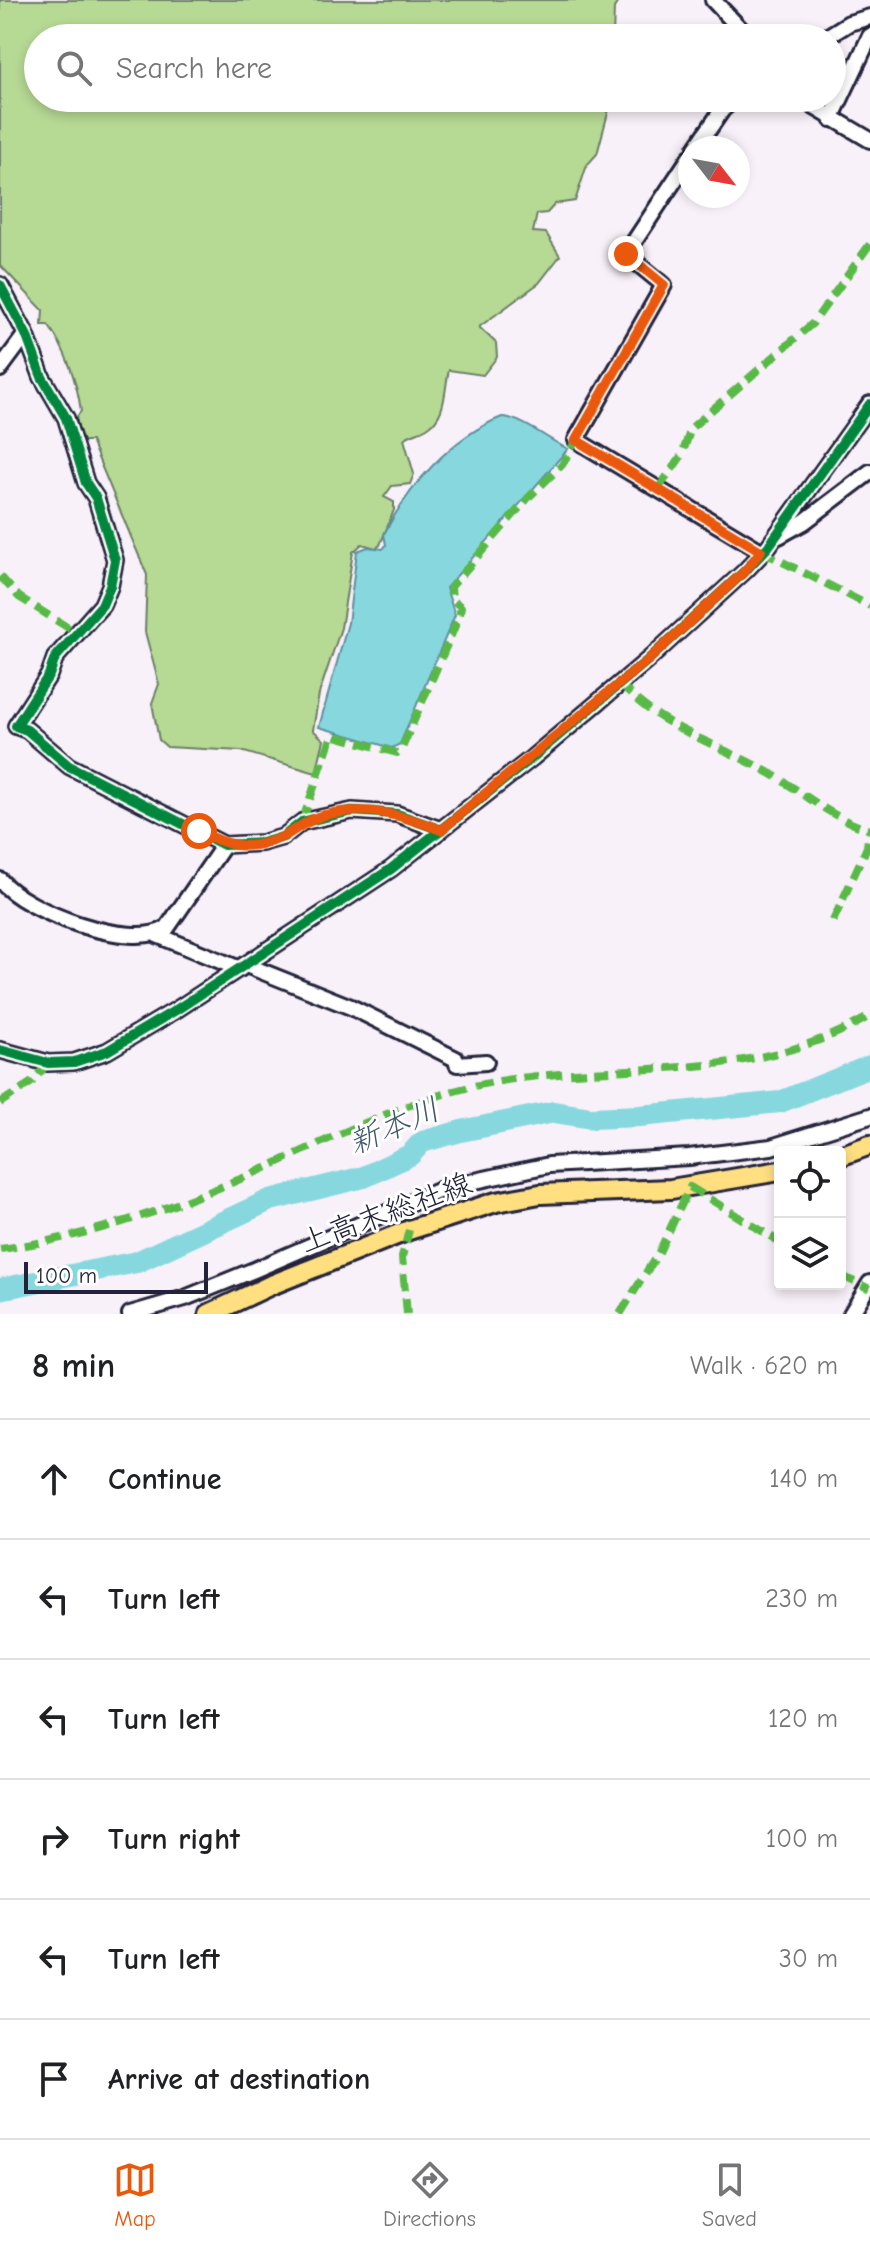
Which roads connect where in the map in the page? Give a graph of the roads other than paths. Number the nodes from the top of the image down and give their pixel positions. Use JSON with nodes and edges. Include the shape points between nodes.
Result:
{"nodes":[{"id":1,"x":713,"y":0,"type":"edge"},
{"id":2,"x":870,"y":17,"type":"edge"},
{"id":3,"x":736,"y":24,"type":"edge"},
{"id":4,"x":846,"y":25,"type":"edge"},
{"id":5,"x":870,"y":36,"type":"edge"},
{"id":6,"x":846,"y":87,"type":"edge"},
{"id":7,"x":721,"y":112,"type":"edge"},
{"id":8,"x":820,"y":112,"type":"edge"},
{"id":9,"x":834,"y":112,"type":"edge"},
{"id":10,"x":831,"y":119,"type":"junction"},
{"id":11,"x":704,"y":136,"type":"edge"},
{"id":12,"x":870,"y":140,"type":"edge"},
{"id":13,"x":678,"y":175,"type":"edge"},
{"id":14,"x":0,"y":285,"type":"edge"},
{"id":15,"x":26,"y":334,"type":"junction"},
{"id":16,"x":0,"y":369,"type":"edge"},
{"id":17,"x":870,"y":404,"type":"edge"},
{"id":18,"x":870,"y":472,"type":"edge"},
{"id":19,"x":776,"y":537,"type":"junction"},
{"id":20,"x":761,"y":551,"type":"junction"},
{"id":21,"x":0,"y":723,"type":"edge"},
{"id":22,"x":16,"y":726,"type":"junction"},
{"id":23,"x":441,"y":830,"type":"junction"},
{"id":24,"x":224,"y":845,"type":"junction"},
{"id":25,"x":0,"y":880,"type":"edge"},
{"id":26,"x":157,"y":935,"type":"junction"},
{"id":27,"x":243,"y":967,"type":"junction"},
{"id":28,"x":0,"y":1050,"type":"edge"},
{"id":29,"x":486,"y":1062,"type":"dead end"},
{"id":30,"x":870,"y":1116,"type":"edge"},
{"id":31,"x":870,"y":1145,"type":"edge"},
{"id":32,"x":846,"y":1154,"type":"edge"},
{"id":33,"x":774,"y":1172,"type":"edge"},
{"id":34,"x":870,"y":1283,"type":"edge"},
{"id":35,"x":130,"y":1314,"type":"edge"},
{"id":36,"x":209,"y":1314,"type":"edge"},
{"id":37,"x":851,"y":1314,"type":"edge"}],
"edges":[{"from":1,"to":3,"type":"street"},
{"from":2,"to":4,"type":"street"},
{"from":5,"to":6,"type":"street"},
{"from":7,"to":11,"type":"street"},
{"from":8,"to":10,"type":"street"},
{"from":9,"to":10,"type":"street"},
{"from":10,"to":12,"type":"street"},
{"from":13,"to":20,"type":"street","via":[[626,254],[664,285],[576,440]]},
{"from":14,"to":15,"type":"street"},
{"from":15,"to":16,"type":"street"},
{"from":15,"to":22,"type":"street","via":[[42,377],[66,418],[115,560],[102,605],[55,658]]},
{"from":17,"to":19,"type":"street"},
{"from":18,"to":19,"type":"street"},
{"from":19,"to":20,"type":"street"},
{"from":20,"to":23,"type":"street","via":[[648,660]]},
{"from":21,"to":22,"type":"street"},
{"from":22,"to":24,"type":"street","via":[[69,766]]},
{"from":23,"to":24,"type":"street","via":[[397,814],[352,811],[302,822],[283,837],[262,843]]},
{"from":23,"to":27,"type":"street"},
{"from":24,"to":26,"type":"street"},
{"from":25,"to":26,"type":"street","via":[[40,910],[75,924]]},
{"from":26,"to":27,"type":"street"},
{"from":27,"to":28,"type":"street","via":[[107,1051],[74,1062],[35,1062]]},
{"from":27,"to":29,"type":"street","via":[[351,1007],[457,1064]]},
{"from":30,"to":35,"type":"street","via":[[771,1147],[549,1165],[447,1187],[185,1298]]},
{"from":31,"to":32,"type":"main road"},
{"from":33,"to":36,"type":"main road","name":"上高末総社線","via":[[671,1189],[540,1194],[496,1202],[409,1230]]},
{"from":34,"to":37,"type":"street"}]}
